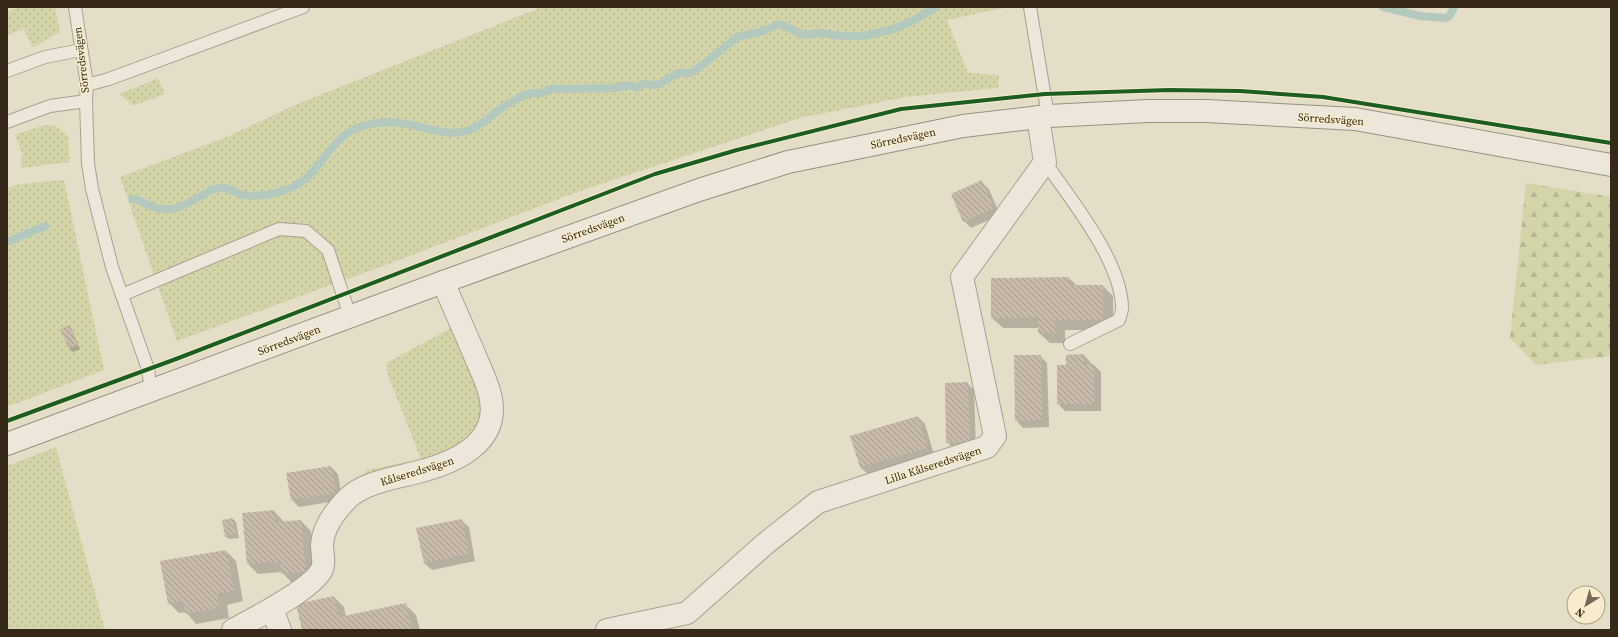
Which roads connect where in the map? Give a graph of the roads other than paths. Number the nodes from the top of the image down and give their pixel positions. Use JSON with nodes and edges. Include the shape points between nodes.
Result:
{"nodes":[{"id":1,"x":75,"y":7,"type":"edge"},
{"id":2,"x":303,"y":7,"type":"edge"},
{"id":3,"x":1030,"y":7,"type":"edge"},
{"id":4,"x":81,"y":50,"type":"junction"},
{"id":5,"x":7,"y":71,"type":"edge"},
{"id":6,"x":87,"y":85,"type":"junction"},
{"id":7,"x":86,"y":101,"type":"junction"},
{"id":8,"x":1043,"y":117,"type":"junction"},
{"id":9,"x":7,"y":122,"type":"edge"},
{"id":10,"x":1045,"y":162,"type":"junction"},
{"id":11,"x":1611,"y":165,"type":"edge"},
{"id":12,"x":443,"y":282,"type":"junction"},
{"id":13,"x":122,"y":295,"type":"junction"},
{"id":14,"x":350,"y":316,"type":"junction"},
{"id":15,"x":1070,"y":344,"type":"dead end"},
{"id":16,"x":152,"y":391,"type":"junction"},
{"id":17,"x":7,"y":444,"type":"edge"},
{"id":18,"x":272,"y":610,"type":"junction"},
{"id":19,"x":233,"y":630,"type":"edge"},
{"id":20,"x":280,"y":630,"type":"edge"},
{"id":21,"x":607,"y":630,"type":"edge"}],
"edges":[{"from":1,"to":4,"type":"lane","name":"Sörredsvägen"},
{"from":2,"to":6,"type":"lane"},
{"from":3,"to":8,"type":"lane"},
{"from":4,"to":5,"type":"lane","via":[[45,57]]},
{"from":4,"to":6,"type":"lane","name":"Sörredsvägen"},
{"from":6,"to":7,"type":"lane","name":"Sörredsvägen"},
{"from":7,"to":9,"type":"lane","via":[[50,106]]},
{"from":7,"to":13,"type":"lane","name":"Sörredsvägen","via":[[88,163],[92,189]]},
{"from":8,"to":10,"type":"street"},
{"from":8,"to":11,"type":"street","name":"Sörredsvägen","via":[[1199,111],[1355,119]]},
{"from":8,"to":12,"type":"street","name":"Sörredsvägen","via":[[963,126],[788,162],[699,190]]},
{"from":10,"to":15,"type":"lane","via":[[1102,246],[1119,287],[1122,307],[1119,320]]},
{"from":10,"to":21,"type":"street","name":"Lilla Kålseredsvägen","via":[[962,277],[995,436],[986,447],[818,502],[765,544],[687,613]]},
{"from":12,"to":14,"type":"street","name":"Sörredsvägen"},
{"from":12,"to":18,"type":"street","name":"Kålseredsvägen","via":[[489,391],[491,413],[487,431],[471,449],[451,462],[366,487],[348,498],[334,513],[324,532],[323,567],[319,574]]},
{"from":13,"to":14,"type":"lane","via":[[279,229],[306,231],[328,250]]},
{"from":13,"to":16,"type":"lane","name":"Sörredsvägen","via":[[148,369]]},
{"from":14,"to":16,"type":"street","name":"Sörredsvägen"},
{"from":16,"to":17,"type":"street","name":"Sörredsvägen"},
{"from":18,"to":19,"type":"street","name":"Kålseredsvägen"},
{"from":18,"to":20,"type":"street"}]}
